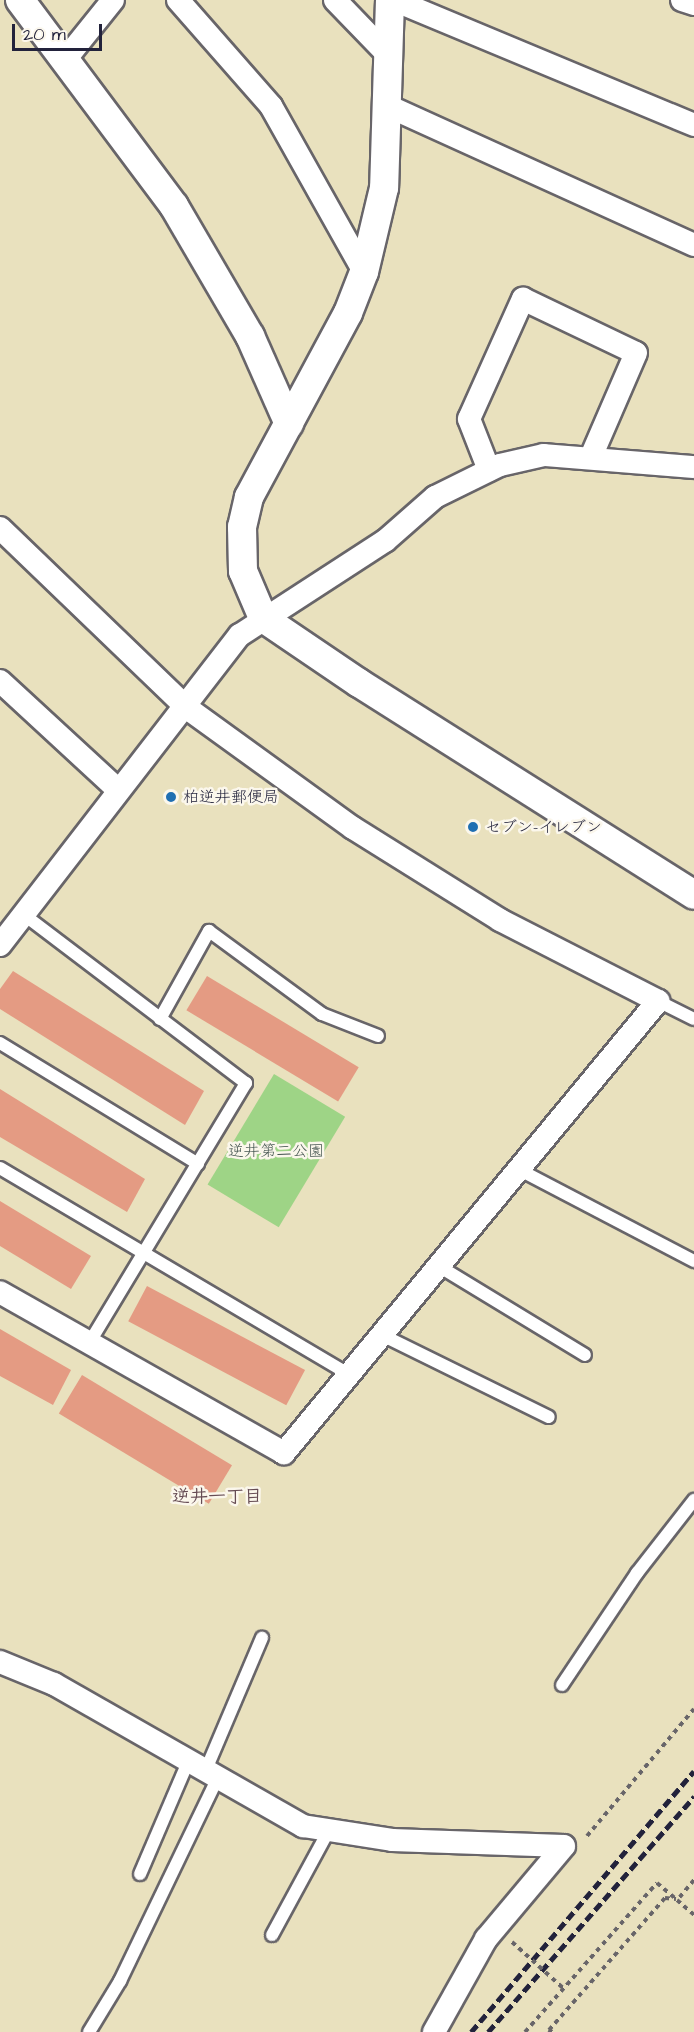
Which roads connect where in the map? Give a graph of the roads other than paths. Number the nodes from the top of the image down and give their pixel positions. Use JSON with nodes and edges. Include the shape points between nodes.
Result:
{"nodes":[{"id":1,"x":20,"y":0,"type":"edge"},
{"id":2,"x":113,"y":0,"type":"edge"},
{"id":3,"x":178,"y":0,"type":"edge"},
{"id":4,"x":335,"y":0,"type":"edge"},
{"id":5,"x":392,"y":0,"type":"edge"},
{"id":6,"x":682,"y":0,"type":"edge"},
{"id":7,"x":694,"y":4,"type":"edge"},
{"id":8,"x":389,"y":56,"type":"junction"},
{"id":9,"x":64,"y":61,"type":"junction"},
{"id":10,"x":390,"y":107,"type":"junction"},
{"id":11,"x":694,"y":125,"type":"edge"},
{"id":12,"x":694,"y":245,"type":"edge"},
{"id":13,"x":364,"y":272,"type":"junction"},
{"id":14,"x":290,"y":424,"type":"junction"},
{"id":15,"x":591,"y":457,"type":"junction"},
{"id":16,"x":694,"y":467,"type":"edge"},
{"id":17,"x":489,"y":470,"type":"junction"},
{"id":18,"x":0,"y":528,"type":"edge"},
{"id":19,"x":263,"y":618,"type":"junction"},
{"id":20,"x":0,"y":681,"type":"edge"},
{"id":21,"x":187,"y":708,"type":"junction"},
{"id":22,"x":118,"y":790,"type":"junction"},
{"id":23,"x":694,"y":895,"type":"edge"},
{"id":24,"x":23,"y":914,"type":"junction"},
{"id":25,"x":0,"y":945,"type":"edge"},
{"id":26,"x":658,"y":1001,"type":"junction"},
{"id":27,"x":160,"y":1018,"type":"junction"},
{"id":28,"x":694,"y":1018,"type":"edge"},
{"id":29,"x":378,"y":1036,"type":"dead end"},
{"id":30,"x":0,"y":1043,"type":"edge"},
{"id":31,"x":198,"y":1164,"type":"junction"},
{"id":32,"x":0,"y":1168,"type":"edge"},
{"id":33,"x":518,"y":1169,"type":"junction"},
{"id":34,"x":145,"y":1254,"type":"junction"},
{"id":35,"x":694,"y":1261,"type":"edge"},
{"id":36,"x":437,"y":1265,"type":"junction"},
{"id":37,"x":0,"y":1292,"type":"edge"},
{"id":38,"x":380,"y":1334,"type":"junction"},
{"id":39,"x":89,"y":1343,"type":"junction"},
{"id":40,"x":585,"y":1354,"type":"dead end"},
{"id":41,"x":348,"y":1374,"type":"junction"},
{"id":42,"x":549,"y":1417,"type":"dead end"},
{"id":43,"x":694,"y":1500,"type":"edge"},
{"id":44,"x":262,"y":1638,"type":"dead end"},
{"id":45,"x":0,"y":1662,"type":"edge"},
{"id":46,"x":562,"y":1685,"type":"dead end"},
{"id":47,"x":203,"y":1771,"type":"junction"},
{"id":48,"x":329,"y":1830,"type":"junction"},
{"id":49,"x":140,"y":1874,"type":"dead end"},
{"id":50,"x":272,"y":1935,"type":"dead end"},
{"id":51,"x":88,"y":2032,"type":"edge"},
{"id":52,"x":434,"y":2032,"type":"edge"}],
"edges":[{"from":1,"to":9,"type":"street"},
{"from":2,"to":9,"type":"street"},
{"from":3,"to":13,"type":"street","via":[[271,106]]},
{"from":4,"to":8,"type":"street"},
{"from":5,"to":8,"type":"street"},
{"from":5,"to":11,"type":"street"},
{"from":6,"to":7,"type":"street"},
{"from":8,"to":10,"type":"street"},
{"from":9,"to":14,"type":"street","via":[[174,207],[250,336]]},
{"from":10,"to":12,"type":"street"},
{"from":10,"to":13,"type":"street","via":[[384,188]]},
{"from":13,"to":14,"type":"street","via":[[348,313]]},
{"from":14,"to":19,"type":"street","via":[[249,497],[242,527],[243,571]]},
{"from":15,"to":16,"type":"street","via":[[638,465]]},
{"from":15,"to":17,"type":"street","via":[[544,455]]},
{"from":15,"to":17,"type":"street","via":[[636,353],[523,299],[469,419]]},
{"from":17,"to":19,"type":"street","via":[[435,497],[385,541]]},
{"from":18,"to":21,"type":"street"},
{"from":19,"to":21,"type":"street","via":[[240,635]]},
{"from":19,"to":23,"type":"street","via":[[359,684]]},
{"from":20,"to":22,"type":"street"},
{"from":21,"to":22,"type":"street"},
{"from":21,"to":26,"type":"street","via":[[382,847],[500,920]]},
{"from":22,"to":24,"type":"street"},
{"from":24,"to":25,"type":"street"},
{"from":24,"to":27,"type":"lane"},
{"from":26,"to":28,"type":"lane"},
{"from":26,"to":33,"type":"street"},
{"from":27,"to":29,"type":"lane","via":[[209,931],[322,1014]]},
{"from":27,"to":31,"type":"lane","via":[[246,1083]]},
{"from":30,"to":31,"type":"lane"},
{"from":31,"to":34,"type":"lane"},
{"from":32,"to":34,"type":"lane"},
{"from":33,"to":35,"type":"lane"},
{"from":33,"to":36,"type":"street"},
{"from":34,"to":39,"type":"lane"},
{"from":34,"to":41,"type":"lane"},
{"from":36,"to":38,"type":"street"},
{"from":36,"to":40,"type":"lane"},
{"from":37,"to":39,"type":"street"},
{"from":38,"to":41,"type":"street"},
{"from":38,"to":42,"type":"lane"},
{"from":39,"to":41,"type":"street","via":[[284,1453]]},
{"from":43,"to":46,"type":"lane","via":[[637,1573]]},
{"from":44,"to":47,"type":"lane"},
{"from":45,"to":47,"type":"street","via":[[54,1684]]},
{"from":47,"to":48,"type":"street","via":[[303,1826]]},
{"from":47,"to":49,"type":"lane"},
{"from":47,"to":51,"type":"lane","via":[[120,1981]]},
{"from":48,"to":50,"type":"lane"},
{"from":48,"to":52,"type":"street","via":[[392,1840],[564,1846],[486,1939]]}]}
